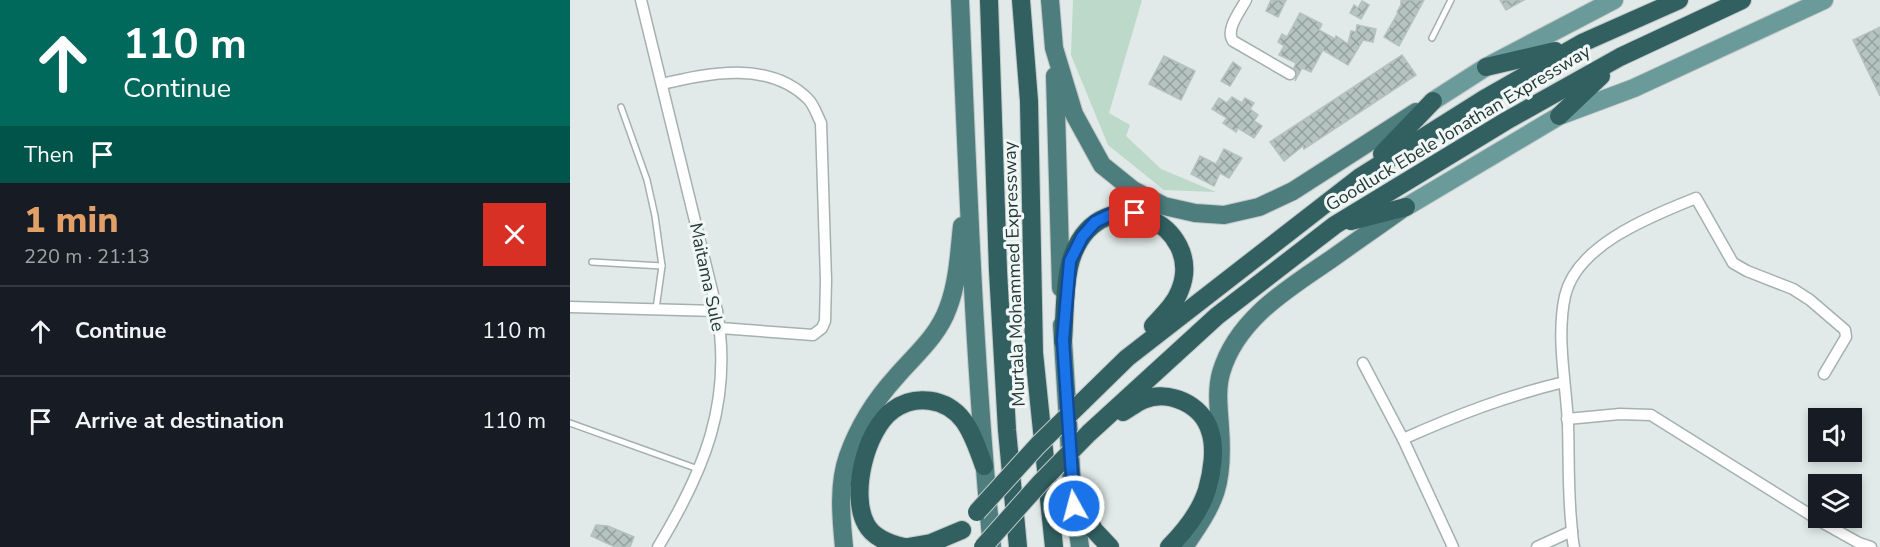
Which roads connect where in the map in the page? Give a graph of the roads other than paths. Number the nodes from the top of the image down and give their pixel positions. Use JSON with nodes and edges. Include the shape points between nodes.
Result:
{"nodes":[{"id":1,"x":640,"y":0,"type":"edge"},
{"id":2,"x":960,"y":0,"type":"edge"},
{"id":3,"x":989,"y":0,"type":"edge"},
{"id":4,"x":1021,"y":0,"type":"edge"},
{"id":5,"x":1050,"y":0,"type":"edge"},
{"id":6,"x":1246,"y":0,"type":"edge"},
{"id":7,"x":1452,"y":0,"type":"edge"},
{"id":8,"x":1614,"y":0,"type":"edge"},
{"id":9,"x":1679,"y":0,"type":"edge"},
{"id":10,"x":1742,"y":0,"type":"edge"},
{"id":11,"x":1824,"y":0,"type":"edge"},
{"id":12,"x":1432,"y":38,"type":"dead end"},
{"id":13,"x":1582,"y":43,"type":"junction"},
{"id":14,"x":1054,"y":48,"type":"junction"},
{"id":15,"x":1620,"y":57,"type":"junction"},
{"id":16,"x":1486,"y":67,"type":"junction"},
{"id":17,"x":1290,"y":74,"type":"dead end"},
{"id":18,"x":662,"y":84,"type":"junction"},
{"id":19,"x":1433,"y":101,"type":"junction"},
{"id":20,"x":621,"y":107,"type":"dead end"},
{"id":21,"x":1559,"y":116,"type":"junction"},
{"id":22,"x":1360,"y":177,"type":"junction"},
{"id":23,"x":968,"y":183,"type":"junction"},
{"id":24,"x":1406,"y":207,"type":"junction"},
{"id":25,"x":1335,"y":225,"type":"junction"},
{"id":26,"x":592,"y":262,"type":"dead end"},
{"id":27,"x":662,"y":266,"type":"junction"},
{"id":28,"x":570,"y":307,"type":"edge"},
{"id":29,"x":656,"y":309,"type":"junction"},
{"id":30,"x":717,"y":311,"type":"junction"},
{"id":31,"x":720,"y":328,"type":"junction"},
{"id":32,"x":1063,"y":340,"type":"junction"},
{"id":33,"x":1127,"y":358,"type":"junction"},
{"id":34,"x":1363,"y":363,"type":"dead end"},
{"id":35,"x":1824,"y":374,"type":"dead end"},
{"id":36,"x":1564,"y":382,"type":"junction"},
{"id":37,"x":1568,"y":419,"type":"junction"},
{"id":38,"x":570,"y":423,"type":"edge"},
{"id":39,"x":1092,"y":430,"type":"junction"},
{"id":40,"x":1403,"y":439,"type":"junction"},
{"id":41,"x":984,"y":466,"type":"junction"},
{"id":42,"x":699,"y":470,"type":"junction"},
{"id":43,"x":1072,"y":485,"type":"junction"},
{"id":44,"x":962,"y":530,"type":"junction"},
{"id":45,"x":1572,"y":531,"type":"junction"},
{"id":46,"x":1055,"y":542,"type":"edge"},
{"id":47,"x":658,"y":547,"type":"edge"},
{"id":48,"x":844,"y":547,"type":"edge"},
{"id":49,"x":906,"y":547,"type":"edge"},
{"id":50,"x":946,"y":547,"type":"edge"},
{"id":51,"x":983,"y":547,"type":"edge"},
{"id":52,"x":992,"y":547,"type":"edge"},
{"id":53,"x":1018,"y":547,"type":"edge"},
{"id":54,"x":1080,"y":547,"type":"edge"},
{"id":55,"x":1110,"y":547,"type":"edge"},
{"id":56,"x":1168,"y":547,"type":"edge"},
{"id":57,"x":1184,"y":547,"type":"edge"},
{"id":58,"x":1453,"y":547,"type":"edge"},
{"id":59,"x":1537,"y":547,"type":"edge"},
{"id":60,"x":1574,"y":547,"type":"edge"},
{"id":61,"x":1871,"y":547,"type":"edge"}],
"edges":[{"from":1,"to":18,"type":"street","name":"Maitama Sule"},
{"from":2,"to":23,"type":"highway"},
{"from":3,"to":53,"type":"highway","name":"Murtala Mohammed Expressway","via":[[1005,385]]},
{"from":4,"to":46,"type":"highway","name":"Murtala Mohammed Expressway","via":[[1029,101],[1034,353]]},
{"from":5,"to":14,"type":"highway"},
{"from":6,"to":17,"type":"street","via":[[1230,36]]},
{"from":7,"to":12,"type":"lane"},
{"from":8,"to":16,"type":"main road","name":"Goodluck Ebele Jonathan Expressway"},
{"from":9,"to":13,"type":"highway","name":"Goodluck Ebele Jonathan Expressway"},
{"from":10,"to":15,"type":"highway","name":"Goodluck Ebele Jonathan Expressway"},
{"from":11,"to":21,"type":"main road","via":[[1634,88]]},
{"from":13,"to":16,"type":"highway"},
{"from":13,"to":22,"type":"highway","name":"Goodluck Ebele Jonathan Expressway"},
{"from":14,"to":19,"type":"highway","via":[[1074,114],[1102,165],[1133,190],[1164,206],[1195,213],[1224,215],[1259,207],[1293,191]]},
{"from":14,"to":32,"type":"highway"},
{"from":15,"to":21,"type":"highway"},
{"from":15,"to":25,"type":"highway","name":"Goodluck Ebele Jonathan Expressway"},
{"from":16,"to":19,"type":"main road","name":"Goodluck Ebele Jonathan Expressway"},
{"from":18,"to":30,"type":"street","name":"Maitama Sule"},
{"from":18,"to":31,"type":"street","via":[[740,72],[763,75],[804,95],[821,123],[826,280],[822,328],[813,335]]},
{"from":19,"to":22,"type":"highway"},
{"from":20,"to":27,"type":"lane","via":[[651,194]]},
{"from":21,"to":24,"type":"main road"},
{"from":22,"to":33,"type":"highway","name":"Goodluck Ebele Jonathan Expressway"},
{"from":23,"to":41,"type":"highway"},
{"from":23,"to":48,"type":"highway","via":[[948,309],[930,341],[870,411],[848,456],[842,488]]},
{"from":24,"to":25,"type":"highway"},
{"from":24,"to":57,"type":"highway","via":[[1281,293],[1241,334],[1221,374],[1218,394],[1222,465],[1217,491],[1207,514]]},
{"from":25,"to":39,"type":"highway","name":"Goodluck Ebele Jonathan Expressway","via":[[1217,316]]},
{"from":26,"to":27,"type":"lane"},
{"from":27,"to":29,"type":"lane"},
{"from":28,"to":29,"type":"street"},
{"from":29,"to":30,"type":"street"},
{"from":30,"to":31,"type":"street","name":"Maitama Sule"},
{"from":31,"to":42,"type":"street","name":"Maitama Sule","via":[[720,394]]},
{"from":32,"to":33,"type":"highway","via":[[1070,261],[1082,237],[1095,222],[1114,213],[1135,213],[1154,220],[1170,233],[1181,250],[1185,270],[1173,304]]},
{"from":32,"to":43,"type":"highway"},
{"from":33,"to":44,"type":"highway","name":"Goodluck Ebele Jonathan Expressway","bridge":true,"via":[[1031,453]]},
{"from":34,"to":40,"type":"street"},
{"from":35,"to":36,"type":"street","via":[[1846,337],[1845,330],[1793,289],[1734,263],[1696,198],[1626,230],[1578,268],[1565,295]]},
{"from":36,"to":37,"type":"street"},
{"from":36,"to":40,"type":"street","via":[[1498,400]]},
{"from":37,"to":45,"type":"street"},
{"from":37,"to":61,"type":"street","via":[[1651,415],[1825,524]]},
{"from":38,"to":42,"type":"lane"},
{"from":39,"to":51,"type":"highway","name":"Goodluck Ebele Jonathan Expressway","bridge":true},
{"from":39,"to":56,"type":"highway","via":[[1141,400],[1161,396],[1190,405],[1203,416],[1213,446],[1207,491],[1188,526]]},
{"from":40,"to":58,"type":"street"},
{"from":41,"to":49,"type":"highway","via":[[970,431],[951,409],[925,399],[892,410],[869,446],[859,489],[860,509],[867,526],[878,536],[890,544]]},
{"from":41,"to":52,"type":"highway"},
{"from":42,"to":47,"type":"street","name":"Maitama Sule"},
{"from":43,"to":54,"type":"highway"},
{"from":43,"to":55,"type":"highway","via":[[1094,530]]},
{"from":44,"to":49,"type":"highway","via":[[930,543]]},
{"from":44,"to":50,"type":"highway","name":"Goodluck Ebele Jonathan Expressway"},
{"from":45,"to":59,"type":"street"},
{"from":45,"to":60,"type":"street"}]}
